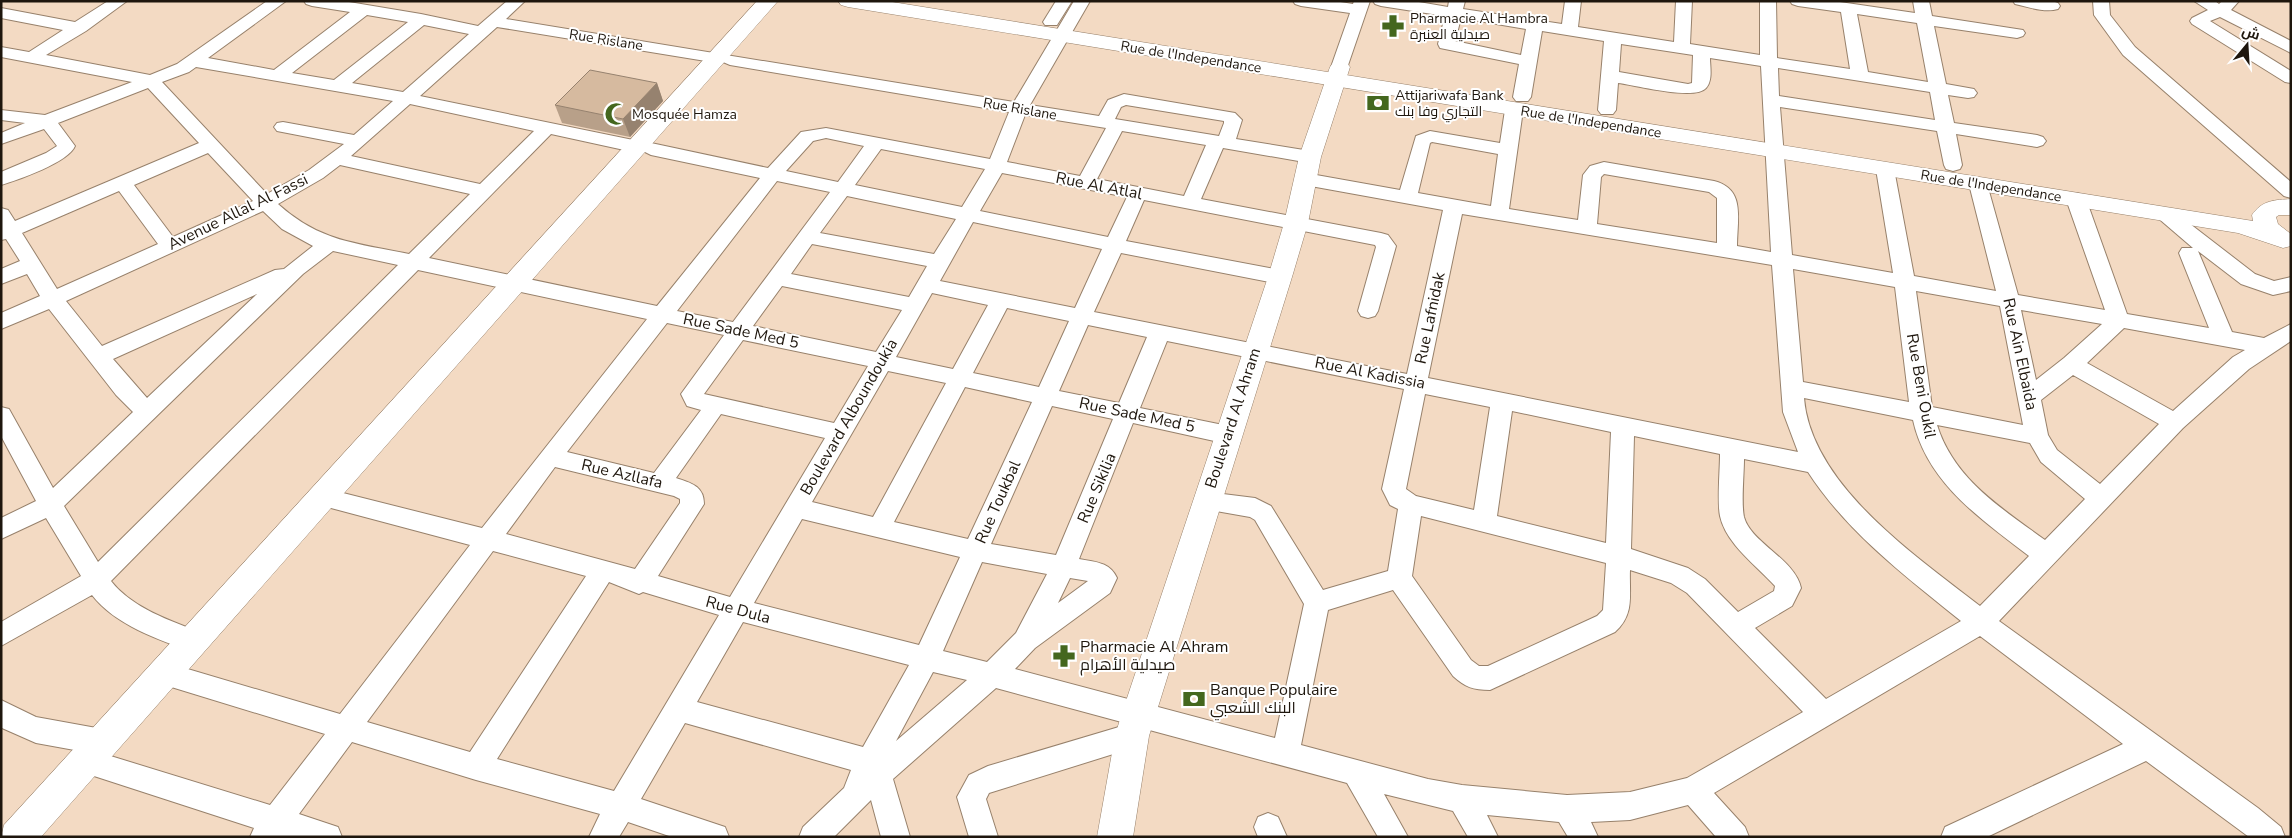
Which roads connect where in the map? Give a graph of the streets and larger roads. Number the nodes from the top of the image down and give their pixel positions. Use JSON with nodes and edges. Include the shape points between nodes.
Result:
{"nodes":[{"id":1,"x":119,"y":1,"type":"edge"},
{"id":2,"x":278,"y":1,"type":"edge"},
{"id":3,"x":312,"y":1,"type":"edge"},
{"id":4,"x":517,"y":1,"type":"edge"},
{"id":5,"x":768,"y":1,"type":"edge"},
{"id":6,"x":782,"y":1,"type":"edge"},
{"id":7,"x":848,"y":1,"type":"edge"},
{"id":8,"x":924,"y":1,"type":"edge"},
{"id":9,"x":1064,"y":1,"type":"edge"},
{"id":10,"x":1082,"y":1,"type":"edge"},
{"id":11,"x":1301,"y":1,"type":"edge"},
{"id":12,"x":1381,"y":1,"type":"edge"},
{"id":13,"x":1573,"y":1,"type":"edge"},
{"id":14,"x":1684,"y":1,"type":"edge"},
{"id":15,"x":1768,"y":1,"type":"edge"},
{"id":16,"x":1798,"y":1,"type":"edge"},
{"id":17,"x":1921,"y":1,"type":"edge"},
{"id":18,"x":2021,"y":1,"type":"edge"},
{"id":19,"x":2050,"y":1,"type":"edge"},
{"id":20,"x":2101,"y":1,"type":"edge"},
{"id":21,"x":2202,"y":1,"type":"edge"},
{"id":22,"x":1360,"y":5,"type":"edge"},
{"id":23,"x":2227,"y":6,"type":"edge"},
{"id":24,"x":1456,"y":7,"type":"edge"},
{"id":25,"x":1848,"y":8,"type":"junction"},
{"id":26,"x":363,"y":10,"type":"junction"},
{"id":27,"x":1,"y":13,"type":"edge"},
{"id":28,"x":421,"y":19,"type":"junction"},
{"id":29,"x":1925,"y":19,"type":"junction"},
{"id":30,"x":1535,"y":25,"type":"junction"},
{"id":31,"x":487,"y":27,"type":"junction"},
{"id":32,"x":1060,"y":27,"type":"junction"},
{"id":33,"x":80,"y":28,"type":"junction"},
{"id":34,"x":1568,"y":30,"type":"junction"},
{"id":35,"x":2017,"y":33,"type":"dead end"},
{"id":36,"x":1612,"y":37,"type":"junction"},
{"id":37,"x":1682,"y":47,"type":"junction"},
{"id":38,"x":2291,"y":48,"type":"edge"},
{"id":39,"x":1701,"y":50,"type":"junction"},
{"id":40,"x":1,"y":52,"type":"edge"},
{"id":41,"x":31,"y":58,"type":"junction"},
{"id":42,"x":724,"y":59,"type":"junction"},
{"id":43,"x":194,"y":61,"type":"junction"},
{"id":44,"x":1528,"y":61,"type":"junction"},
{"id":45,"x":1768,"y":62,"type":"junction"},
{"id":46,"x":1337,"y":74,"type":"junction"},
{"id":47,"x":278,"y":76,"type":"junction"},
{"id":48,"x":1609,"y":76,"type":"junction"},
{"id":49,"x":1860,"y":76,"type":"junction"},
{"id":50,"x":2291,"y":78,"type":"edge"},
{"id":51,"x":151,"y":80,"type":"junction"},
{"id":52,"x":338,"y":86,"type":"junction"},
{"id":53,"x":1939,"y":88,"type":"junction"},
{"id":54,"x":1968,"y":94,"type":"dead end"},
{"id":55,"x":406,"y":98,"type":"junction"},
{"id":56,"x":1770,"y":100,"type":"junction"},
{"id":57,"x":1518,"y":103,"type":"junction"},
{"id":58,"x":1019,"y":108,"type":"junction"},
{"id":59,"x":1176,"y":108,"type":"junction"},
{"id":60,"x":1607,"y":110,"type":"junction"},
{"id":61,"x":1,"y":114,"type":"edge"},
{"id":62,"x":47,"y":121,"type":"junction"},
{"id":63,"x":1110,"y":125,"type":"junction"},
{"id":64,"x":283,"y":127,"type":"dead end"},
{"id":65,"x":1946,"y":127,"type":"junction"},
{"id":66,"x":547,"y":128,"type":"junction"},
{"id":67,"x":1163,"y":133,"type":"junction"},
{"id":68,"x":1,"y":139,"type":"edge"},
{"id":69,"x":2037,"y":140,"type":"dead end"},
{"id":70,"x":358,"y":141,"type":"junction"},
{"id":71,"x":876,"y":143,"type":"junction"},
{"id":72,"x":1221,"y":143,"type":"junction"},
{"id":73,"x":1773,"y":144,"type":"junction"},
{"id":74,"x":211,"y":145,"type":"junction"},
{"id":75,"x":645,"y":148,"type":"junction"},
{"id":76,"x":1508,"y":150,"type":"junction"},
{"id":77,"x":337,"y":159,"type":"junction"},
{"id":78,"x":997,"y":165,"type":"junction"},
{"id":79,"x":1954,"y":165,"type":"junction"},
{"id":80,"x":1308,"y":168,"type":"junction"},
{"id":81,"x":1885,"y":169,"type":"junction"},
{"id":82,"x":773,"y":174,"type":"junction"},
{"id":83,"x":1,"y":179,"type":"edge"},
{"id":84,"x":123,"y":183,"type":"junction"},
{"id":85,"x":1085,"y":184,"type":"junction"},
{"id":86,"x":1978,"y":184,"type":"junction"},
{"id":87,"x":843,"y":189,"type":"junction"},
{"id":88,"x":485,"y":191,"type":"junction"},
{"id":89,"x":1138,"y":193,"type":"junction"},
{"id":90,"x":1407,"y":198,"type":"junction"},
{"id":91,"x":2076,"y":200,"type":"junction"},
{"id":92,"x":264,"y":203,"type":"junction"},
{"id":93,"x":1190,"y":203,"type":"junction"},
{"id":94,"x":2282,"y":204,"type":"edge"},
{"id":95,"x":1454,"y":206,"type":"junction"},
{"id":96,"x":967,"y":214,"type":"junction"},
{"id":97,"x":1499,"y":214,"type":"junction"},
{"id":98,"x":2165,"y":214,"type":"junction"},
{"id":99,"x":1296,"y":223,"type":"junction"},
{"id":100,"x":5,"y":226,"type":"edge"},
{"id":101,"x":1587,"y":227,"type":"junction"},
{"id":102,"x":808,"y":237,"type":"junction"},
{"id":103,"x":2283,"y":239,"type":"edge"},
{"id":104,"x":329,"y":244,"type":"junction"},
{"id":105,"x":1114,"y":245,"type":"junction"},
{"id":106,"x":170,"y":246,"type":"junction"},
{"id":107,"x":1727,"y":250,"type":"junction"},
{"id":108,"x":2188,"y":253,"type":"dead end"},
{"id":109,"x":1782,"y":260,"type":"junction"},
{"id":110,"x":414,"y":262,"type":"junction"},
{"id":111,"x":940,"y":262,"type":"junction"},
{"id":112,"x":31,"y":264,"type":"junction"},
{"id":113,"x":296,"y":269,"type":"junction"},
{"id":114,"x":1280,"y":277,"type":"junction"},
{"id":115,"x":1,"y":278,"type":"edge"},
{"id":116,"x":778,"y":278,"type":"junction"},
{"id":117,"x":1904,"y":281,"type":"junction"},
{"id":118,"x":523,"y":284,"type":"junction"},
{"id":119,"x":2291,"y":284,"type":"edge"},
{"id":120,"x":926,"y":285,"type":"junction"},
{"id":121,"x":52,"y":298,"type":"junction"},
{"id":122,"x":1001,"y":300,"type":"junction"},
{"id":123,"x":2009,"y":300,"type":"junction"},
{"id":124,"x":915,"y":305,"type":"junction"},
{"id":125,"x":1368,"y":311,"type":"dead end"},
{"id":126,"x":663,"y":315,"type":"junction"},
{"id":127,"x":1083,"y":316,"type":"junction"},
{"id":128,"x":2119,"y":320,"type":"junction"},
{"id":129,"x":1,"y":322,"type":"edge"},
{"id":130,"x":738,"y":331,"type":"junction"},
{"id":131,"x":1160,"y":331,"type":"junction"},
{"id":132,"x":2224,"y":339,"type":"junction"},
{"id":133,"x":2267,"y":346,"type":"junction"},
{"id":134,"x":2290,"y":346,"type":"edge"},
{"id":135,"x":1255,"y":350,"type":"junction"},
{"id":136,"x":98,"y":357,"type":"junction"},
{"id":137,"x":882,"y":361,"type":"junction"},
{"id":138,"x":2072,"y":364,"type":"junction"},
{"id":139,"x":2231,"y":374,"type":"junction"},
{"id":140,"x":960,"y":378,"type":"junction"},
{"id":141,"x":1416,"y":382,"type":"junction"},
{"id":142,"x":1792,"y":388,"type":"junction"},
{"id":143,"x":1046,"y":396,"type":"junction"},
{"id":144,"x":2029,"y":397,"type":"junction"},
{"id":145,"x":1502,"y":400,"type":"junction"},
{"id":146,"x":716,"y":405,"type":"junction"},
{"id":147,"x":147,"y":412,"type":"junction"},
{"id":148,"x":1922,"y":413,"type":"junction"},
{"id":149,"x":1128,"y":414,"type":"junction"},
{"id":150,"x":1,"y":415,"type":"edge"},
{"id":151,"x":2175,"y":422,"type":"junction"},
{"id":152,"x":1624,"y":424,"type":"junction"},
{"id":153,"x":840,"y":432,"type":"junction"},
{"id":154,"x":1228,"y":434,"type":"junction"},
{"id":155,"x":2037,"y":436,"type":"junction"},
{"id":156,"x":1732,"y":446,"type":"junction"},
{"id":157,"x":9,"y":447,"type":"edge"},
{"id":158,"x":550,"y":457,"type":"junction"},
{"id":159,"x":1814,"y":464,"type":"junction"},
{"id":160,"x":660,"y":483,"type":"junction"},
{"id":161,"x":1402,"y":497,"type":"junction"},
{"id":162,"x":2101,"y":499,"type":"junction"},
{"id":163,"x":339,"y":501,"type":"junction"},
{"id":164,"x":1207,"y":501,"type":"junction"},
{"id":165,"x":50,"y":505,"type":"junction"},
{"id":166,"x":796,"y":508,"type":"junction"},
{"id":167,"x":1484,"y":522,"type":"junction"},
{"id":168,"x":879,"y":528,"type":"junction"},
{"id":169,"x":1,"y":529,"type":"edge"},
{"id":170,"x":489,"y":539,"type":"junction"},
{"id":171,"x":975,"y":551,"type":"junction"},
{"id":172,"x":2046,"y":555,"type":"junction"},
{"id":173,"x":1619,"y":556,"type":"junction"},
{"id":174,"x":1063,"y":568,"type":"junction"},
{"id":175,"x":602,"y":570,"type":"junction"},
{"id":176,"x":1399,"y":578,"type":"junction"},
{"id":177,"x":96,"y":580,"type":"junction"},
{"id":178,"x":639,"y":583,"type":"junction"},
{"id":179,"x":1317,"y":603,"type":"junction"},
{"id":180,"x":737,"y":610,"type":"junction"},
{"id":181,"x":1980,"y":623,"type":"junction"},
{"id":182,"x":1736,"y":625,"type":"junction"},
{"id":183,"x":1,"y":634,"type":"edge"},
{"id":184,"x":1026,"y":640,"type":"junction"},
{"id":185,"x":194,"y":641,"type":"junction"},
{"id":186,"x":926,"y":659,"type":"junction"},
{"id":187,"x":992,"y":675,"type":"junction"},
{"id":188,"x":172,"y":677,"type":"junction"},
{"id":189,"x":679,"y":709,"type":"junction"},
{"id":190,"x":1,"y":712,"type":"edge"},
{"id":191,"x":1823,"y":714,"type":"junction"},
{"id":192,"x":1135,"y":726,"type":"junction"},
{"id":193,"x":348,"y":728,"type":"junction"},
{"id":194,"x":2148,"y":746,"type":"junction"},
{"id":195,"x":103,"y":754,"type":"junction"},
{"id":196,"x":1285,"y":754,"type":"junction"},
{"id":197,"x":476,"y":767,"type":"junction"},
{"id":198,"x":874,"y":768,"type":"junction"},
{"id":199,"x":1357,"y":774,"type":"junction"},
{"id":200,"x":1693,"y":790,"type":"junction"},
{"id":201,"x":1462,"y":799,"type":"junction"},
{"id":202,"x":621,"y":806,"type":"junction"},
{"id":203,"x":1567,"y":809,"type":"junction"},
{"id":204,"x":271,"y":828,"type":"edge"},
{"id":205,"x":2267,"y":836,"type":"edge"},
{"id":206,"x":18,"y":837,"type":"edge"},
{"id":207,"x":42,"y":837,"type":"edge"},
{"id":208,"x":328,"y":837,"type":"edge"},
{"id":209,"x":603,"y":837,"type":"edge"},
{"id":210,"x":716,"y":837,"type":"edge"},
{"id":211,"x":813,"y":837,"type":"edge"},
{"id":212,"x":896,"y":837,"type":"edge"},
{"id":213,"x":984,"y":837,"type":"edge"},
{"id":214,"x":1115,"y":837,"type":"edge"},
{"id":215,"x":1394,"y":837,"type":"edge"},
{"id":216,"x":1484,"y":837,"type":"edge"},
{"id":217,"x":1584,"y":837,"type":"edge"},
{"id":218,"x":1735,"y":837,"type":"edge"},
{"id":219,"x":1955,"y":837,"type":"edge"}],
"edges":[{"from":1,"to":33,"type":"street"},
{"from":2,"to":43,"type":"street"},
{"from":3,"to":26,"type":"street","name":"Rue Rislane"},
{"from":4,"to":31,"type":"street","name":"Avenue Allal Al Fassi"},
{"from":5,"to":42,"type":"street"},
{"from":6,"to":42,"type":"street"},
{"from":7,"to":32,"type":"street","name":"Rue de l'Independance"},
{"from":8,"to":32,"type":"street","name":"Rue de l'Independance"},
{"from":9,"to":32,"type":"street"},
{"from":10,"to":32,"type":"street"},
{"from":11,"to":22,"type":"street"},
{"from":12,"to":24,"type":"street"},
{"from":13,"to":34,"type":"street"},
{"from":14,"to":37,"type":"street"},
{"from":15,"to":45,"type":"street"},
{"from":16,"to":25,"type":"street"},
{"from":17,"to":29,"type":"street"},
{"from":18,"to":19,"type":"street","via":[[2052,6]]},
{"from":20,"to":94,"type":"street","via":[[2102,15],[2129,51],[2271,177]]},
{"from":21,"to":23,"type":"street"},
{"from":22,"to":46,"type":"street","name":"Boulevard Al Ahram"},
{"from":23,"to":38,"type":"street"},
{"from":23,"to":50,"type":"street","via":[[2198,21]]},
{"from":24,"to":30,"type":"street"},
{"from":24,"to":44,"type":"street","via":[[1446,42],[1450,46]]},
{"from":25,"to":29,"type":"street"},
{"from":25,"to":49,"type":"street"},
{"from":26,"to":28,"type":"street","name":"Rue Rislane"},
{"from":26,"to":47,"type":"street"},
{"from":27,"to":33,"type":"street"},
{"from":28,"to":31,"type":"street","name":"Rue Rislane"},
{"from":28,"to":52,"type":"street"},
{"from":29,"to":35,"type":"street"},
{"from":29,"to":53,"type":"street"},
{"from":30,"to":34,"type":"street"},
{"from":30,"to":44,"type":"street"},
{"from":31,"to":42,"type":"street","name":"Rue Rislane"},
{"from":31,"to":55,"type":"street","name":"Avenue Allal Al Fassi"},
{"from":32,"to":46,"type":"street","name":"Rue de l'Independance"},
{"from":32,"to":58,"type":"street","name":"Boulevard Alboundoukia"},
{"from":33,"to":41,"type":"street"},
{"from":34,"to":36,"type":"street"},
{"from":36,"to":37,"type":"street"},
{"from":36,"to":48,"type":"street"},
{"from":37,"to":39,"type":"street"},
{"from":39,"to":45,"type":"street"},
{"from":39,"to":48,"type":"street","via":[[1702,80],[1696,88]]},
{"from":40,"to":41,"type":"street"},
{"from":41,"to":51,"type":"street"},
{"from":42,"to":58,"type":"street","name":"Rue Rislane"},
{"from":42,"to":75,"type":"street"},
{"from":43,"to":47,"type":"street"},
{"from":43,"to":51,"type":"street"},
{"from":44,"to":57,"type":"street"},
{"from":45,"to":49,"type":"street"},
{"from":45,"to":56,"type":"street"},
{"from":46,"to":57,"type":"street","name":"Rue de l'Independance"},
{"from":46,"to":80,"type":"street","name":"Boulevard Al Ahram"},
{"from":47,"to":52,"type":"street"},
{"from":48,"to":60,"type":"street"},
{"from":49,"to":53,"type":"street"},
{"from":51,"to":62,"type":"street"},
{"from":51,"to":74,"type":"street","name":"Rue Sade Med 5"},
{"from":52,"to":55,"type":"street"},
{"from":53,"to":54,"type":"street"},
{"from":53,"to":65,"type":"street"},
{"from":55,"to":66,"type":"street"},
{"from":55,"to":70,"type":"street","name":"Avenue Allal Al Fassi"},
{"from":56,"to":65,"type":"street"},
{"from":56,"to":73,"type":"street"},
{"from":57,"to":60,"type":"street","name":"Rue de l'Independance"},
{"from":57,"to":73,"type":"street","name":"Rue de l'Independance"},
{"from":57,"to":76,"type":"street"},
{"from":58,"to":63,"type":"street","name":"Rue Rislane"},
{"from":58,"to":78,"type":"street","name":"Boulevard Alboundoukia"},
{"from":59,"to":63,"type":"street","via":[[1124,99],[1114,104]]},
{"from":59,"to":67,"type":"street"},
{"from":59,"to":72,"type":"street","via":[[1233,120]]},
{"from":60,"to":73,"type":"street","name":"Rue de l'Independance"},
{"from":61,"to":62,"type":"street"},
{"from":62,"to":68,"type":"street"},
{"from":62,"to":83,"type":"street","via":[[64,142],[65,149]]},
{"from":63,"to":67,"type":"street","name":"Rue Rislane"},
{"from":63,"to":85,"type":"street"},
{"from":64,"to":70,"type":"street"},
{"from":65,"to":69,"type":"street"},
{"from":65,"to":79,"type":"street"},
{"from":66,"to":75,"type":"street"},
{"from":66,"to":88,"type":"street"},
{"from":67,"to":72,"type":"street","name":"Rue Rislane"},
{"from":70,"to":77,"type":"street","name":"Avenue Allal Al Fassi"},
{"from":71,"to":78,"type":"street","name":"Rue Al Atlal"},
{"from":71,"to":82,"type":"street","name":"Rue Al Atlal","via":[[826,133],[812,134],[802,140]]},
{"from":71,"to":87,"type":"street"},
{"from":72,"to":80,"type":"street","name":"Rue Rislane"},
{"from":72,"to":93,"type":"street"},
{"from":73,"to":79,"type":"street","name":"Rue de l'Independance"},
{"from":73,"to":81,"type":"street","name":"Rue de l'Independance"},
{"from":73,"to":109,"type":"street"},
{"from":74,"to":84,"type":"street"},
{"from":74,"to":92,"type":"street","name":"Rue Sade Med 5"},
{"from":75,"to":82,"type":"street"},
{"from":75,"to":118,"type":"street"},
{"from":76,"to":90,"type":"street","via":[[1425,137]]},
{"from":76,"to":97,"type":"street"},
{"from":77,"to":88,"type":"street"},
{"from":77,"to":92,"type":"street","name":"Avenue Allal Al Fassi"},
{"from":78,"to":85,"type":"street","name":"Rue Al Atlal"},
{"from":78,"to":96,"type":"street","name":"Boulevard Alboundoukia"},
{"from":79,"to":94,"type":"street","name":"Rue de l'Independance","via":[[2234,211],[2253,212]]},
{"from":80,"to":90,"type":"street","name":"Rue Rislane"},
{"from":80,"to":99,"type":"street","name":"Boulevard Al Ahram"},
{"from":81,"to":86,"type":"street","name":"Rue de l'Independance"},
{"from":81,"to":117,"type":"street","name":"Rue Beni Oukil"},
{"from":82,"to":87,"type":"street"},
{"from":82,"to":126,"type":"street"},
{"from":84,"to":100,"type":"street"},
{"from":84,"to":106,"type":"street"},
{"from":85,"to":89,"type":"street","name":"Rue Al Atlal"},
{"from":86,"to":91,"type":"street","name":"Rue de l'Independance"},
{"from":86,"to":123,"type":"street","name":"Rue Ain Elbaida"},
{"from":87,"to":96,"type":"street"},
{"from":87,"to":102,"type":"street"},
{"from":88,"to":110,"type":"street"},
{"from":89,"to":93,"type":"street","name":"Rue Al Atlal"},
{"from":89,"to":105,"type":"street","name":"Rue Toukbal"},
{"from":90,"to":95,"type":"street","name":"Rue Rislane"},
{"from":91,"to":98,"type":"street","name":"Rue de l'Independance"},
{"from":91,"to":128,"type":"street"},
{"from":92,"to":104,"type":"street","name":"Rue Sade Med 5","via":[[289,225]]},
{"from":92,"to":106,"type":"street","name":"Avenue Allal Al Fassi"},
{"from":93,"to":99,"type":"street","name":"Rue Al Atlal"},
{"from":94,"to":103,"type":"street","via":[[2264,215],[2264,221]]},
{"from":95,"to":97,"type":"street","name":"Rue Rislane"},
{"from":95,"to":141,"type":"street","name":"Rue Lafnidak"},
{"from":96,"to":105,"type":"street"},
{"from":96,"to":111,"type":"street","name":"Boulevard Alboundoukia"},
{"from":97,"to":101,"type":"street","name":"Rue Rislane"},
{"from":98,"to":103,"type":"street","name":"Rue de l'Independance","via":[[2248,227]]},
{"from":98,"to":119,"type":"street","via":[[2248,279],[2273,288]]},
{"from":99,"to":114,"type":"street","name":"Boulevard Al Ahram"},
{"from":99,"to":125,"type":"street","name":"Rue Al Atlal","via":[[1382,240],[1385,244]]},
{"from":100,"to":112,"type":"street"},
{"from":101,"to":107,"type":"street","name":"Rue Rislane"},
{"from":101,"to":107,"type":"street","via":[[1592,175],[1604,168],[1722,191],[1727,197]]},
{"from":102,"to":111,"type":"street"},
{"from":102,"to":116,"type":"street"},
{"from":104,"to":110,"type":"street","name":"Rue Sade Med 5"},
{"from":104,"to":113,"type":"street"},
{"from":105,"to":114,"type":"street"},
{"from":105,"to":127,"type":"street","name":"Rue Toukbal"},
{"from":106,"to":121,"type":"street","name":"Avenue Allal Al Fassi"},
{"from":107,"to":109,"type":"street","name":"Rue Rislane"},
{"from":108,"to":132,"type":"street"},
{"from":109,"to":117,"type":"street","name":"Rue Rislane"},
{"from":109,"to":142,"type":"street"},
{"from":110,"to":118,"type":"street","name":"Rue Sade Med 5"},
{"from":110,"to":177,"type":"street"},
{"from":111,"to":120,"type":"street","name":"Boulevard Alboundoukia"},
{"from":112,"to":115,"type":"street"},
{"from":112,"to":121,"type":"street"},
{"from":113,"to":136,"type":"street"},
{"from":113,"to":147,"type":"street"},
{"from":114,"to":135,"type":"street","name":"Boulevard Al Ahram"},
{"from":116,"to":124,"type":"street"},
{"from":116,"to":130,"type":"street"},
{"from":117,"to":123,"type":"street","name":"Rue Rislane"},
{"from":117,"to":148,"type":"street","name":"Rue Beni Oukil"},
{"from":118,"to":126,"type":"street","name":"Rue Sade Med 5"},
{"from":118,"to":163,"type":"street"},
{"from":118,"to":185,"type":"street"},
{"from":120,"to":122,"type":"street","name":"Rue Al Kadissia"},
{"from":120,"to":124,"type":"street","name":"Boulevard Alboundoukia"},
{"from":121,"to":129,"type":"street","name":"Avenue Allal Al Fassi"},
{"from":121,"to":136,"type":"street"},
{"from":122,"to":127,"type":"street","name":"Rue Al Kadissia"},
{"from":122,"to":140,"type":"street"},
{"from":123,"to":128,"type":"street","name":"Rue Rislane"},
{"from":123,"to":144,"type":"street","name":"Rue Ain Elbaida"},
{"from":124,"to":137,"type":"street","name":"Boulevard Alboundoukia"},
{"from":126,"to":130,"type":"street","name":"Rue Sade Med 5"},
{"from":126,"to":158,"type":"street"},
{"from":127,"to":131,"type":"street","name":"Rue Al Kadissia"},
{"from":127,"to":143,"type":"street","name":"Rue Toukbal"},
{"from":128,"to":132,"type":"street","name":"Rue Rislane"},
{"from":128,"to":138,"type":"street"},
{"from":130,"to":137,"type":"street","name":"Rue Sade Med 5"},
{"from":130,"to":146,"type":"street","via":[[693,390],[695,400]]},
{"from":131,"to":135,"type":"street","name":"Rue Al Kadissia"},
{"from":131,"to":149,"type":"street","name":"Rue Sikilia"},
{"from":132,"to":133,"type":"street","name":"Rue Rislane"},
{"from":133,"to":134,"type":"street","name":"Rue Dula"},
{"from":133,"to":139,"type":"street","name":"Rue Dula","via":[[2241,363]]},
{"from":134,"to":139,"type":"street","via":[[2248,369]]},
{"from":135,"to":141,"type":"street","name":"Rue Al Kadissia"},
{"from":135,"to":154,"type":"street","name":"Boulevard Al Ahram"},
{"from":136,"to":147,"type":"street"},
{"from":137,"to":140,"type":"street","name":"Rue Sade Med 5"},
{"from":137,"to":153,"type":"street","name":"Boulevard Alboundoukia"},
{"from":138,"to":144,"type":"street"},
{"from":138,"to":151,"type":"street"},
{"from":139,"to":151,"type":"street","name":"Rue Dula"},
{"from":140,"to":143,"type":"street","name":"Rue Sade Med 5"},
{"from":140,"to":168,"type":"street"},
{"from":141,"to":145,"type":"street","name":"Rue Al Kadissia"},
{"from":141,"to":161,"type":"street","name":"Rue Lafnidak"},
{"from":142,"to":148,"type":"street"},
{"from":142,"to":159,"type":"street","via":[[1794,412]]},
{"from":143,"to":149,"type":"street","name":"Rue Sade Med 5"},
{"from":143,"to":171,"type":"street","name":"Rue Toukbal"},
{"from":144,"to":155,"type":"street","name":"Rue Ain Elbaida"},
{"from":145,"to":152,"type":"street","name":"Rue Al Kadissia"},
{"from":145,"to":167,"type":"street"},
{"from":146,"to":153,"type":"street"},
{"from":146,"to":160,"type":"street"},
{"from":147,"to":165,"type":"street"},
{"from":148,"to":155,"type":"street"},
{"from":148,"to":172,"type":"street","name":"Rue Beni Oukil","via":[[1932,446],[1952,476],[1971,497]]},
{"from":149,"to":154,"type":"street","name":"Rue Sade Med 5"},
{"from":149,"to":174,"type":"street","name":"Rue Sikilia"},
{"from":150,"to":157,"type":"street"},
{"from":151,"to":162,"type":"street","name":"Rue Dula"},
{"from":152,"to":156,"type":"street","name":"Rue Al Kadissia"},
{"from":152,"to":173,"type":"street"},
{"from":153,"to":166,"type":"street","name":"Boulevard Alboundoukia"},
{"from":154,"to":164,"type":"street","name":"Boulevard Al Ahram"},
{"from":155,"to":162,"type":"street","name":"Rue Ain Elbaida","via":[[2058,465]]},
{"from":156,"to":159,"type":"street","name":"Rue Al Kadissia"},
{"from":156,"to":182,"type":"street","via":[[1734,522],[1789,587],[1782,599]]},
{"from":157,"to":165,"type":"street"},
{"from":158,"to":160,"type":"street","name":"Rue Azllafa"},
{"from":158,"to":170,"type":"street"},
{"from":159,"to":181,"type":"street","via":[[1861,523]]},
{"from":160,"to":178,"type":"street","name":"Rue Azllafa","via":[[688,492],[692,496],[692,504]]},
{"from":161,"to":167,"type":"street"},
{"from":161,"to":176,"type":"street","name":"Rue Lafnidak"},
{"from":162,"to":172,"type":"street","name":"Rue Dula"},
{"from":163,"to":170,"type":"street","name":"Rue Dula"},
{"from":163,"to":188,"type":"street"},
{"from":164,"to":179,"type":"street","via":[[1247,507],[1263,513]]},
{"from":164,"to":192,"type":"street","name":"Boulevard Al Ahram"},
{"from":165,"to":169,"type":"street"},
{"from":165,"to":177,"type":"street"},
{"from":166,"to":168,"type":"street"},
{"from":166,"to":180,"type":"street","name":"Boulevard Alboundoukia"},
{"from":167,"to":173,"type":"street"},
{"from":168,"to":171,"type":"street"},
{"from":170,"to":175,"type":"street","name":"Rue Dula"},
{"from":170,"to":193,"type":"street"},
{"from":171,"to":174,"type":"street"},
{"from":171,"to":186,"type":"street","name":"Rue Toukbal"},
{"from":172,"to":181,"type":"street","name":"Rue Dula"},
{"from":173,"to":176,"type":"street","via":[[1617,609],[1612,620],[1482,679],[1474,678],[1462,668]]},
{"from":173,"to":182,"type":"street","via":[[1688,579]]},
{"from":174,"to":184,"type":"street","name":"Rue Sikilia"},
{"from":174,"to":184,"type":"street","via":[[1100,573],[1105,578],[1104,582]]},
{"from":175,"to":178,"type":"street","name":"Rue Dula"},
{"from":175,"to":197,"type":"street"},
{"from":176,"to":179,"type":"street"},
{"from":177,"to":183,"type":"street"},
{"from":177,"to":185,"type":"street","via":[[108,596],[133,614]]},
{"from":178,"to":180,"type":"street","name":"Rue Dula"},
{"from":179,"to":196,"type":"street"},
{"from":180,"to":186,"type":"street","name":"Rue Dula"},
{"from":180,"to":189,"type":"street","name":"Boulevard Alboundoukia"},
{"from":181,"to":191,"type":"street","name":"Rue Dula"},
{"from":181,"to":194,"type":"street"},
{"from":182,"to":191,"type":"street"},
{"from":184,"to":187,"type":"street"},
{"from":185,"to":188,"type":"street"},
{"from":186,"to":187,"type":"street","name":"Rue Dula"},
{"from":186,"to":198,"type":"street","name":"Rue Toukbal"},
{"from":187,"to":192,"type":"street","name":"Rue Dula"},
{"from":187,"to":198,"type":"street"},
{"from":188,"to":193,"type":"street"},
{"from":188,"to":195,"type":"street"},
{"from":189,"to":198,"type":"street"},
{"from":189,"to":202,"type":"street","name":"Boulevard Alboundoukia"},
{"from":190,"to":195,"type":"street","via":[[33,730]]},
{"from":191,"to":200,"type":"street","name":"Rue Dula"},
{"from":192,"to":196,"type":"street","name":"Rue Dula"},
{"from":192,"to":213,"type":"street","via":[[979,784],[971,797]]},
{"from":192,"to":214,"type":"street","name":"Boulevard Al Ahram"},
{"from":193,"to":197,"type":"street"},
{"from":193,"to":204,"type":"street"},
{"from":194,"to":205,"type":"street"},
{"from":194,"to":219,"type":"street"},
{"from":195,"to":204,"type":"street"},
{"from":195,"to":206,"type":"street"},
{"from":195,"to":207,"type":"street"},
{"from":196,"to":199,"type":"street","name":"Rue Dula"},
{"from":197,"to":202,"type":"street"},
{"from":198,"to":211,"type":"street","via":[[846,805]]},
{"from":198,"to":212,"type":"street"},
{"from":199,"to":201,"type":"street","name":"Rue Dula"},
{"from":199,"to":215,"type":"street"},
{"from":200,"to":203,"type":"street","name":"Rue Dula","via":[[1630,806]]},
{"from":200,"to":218,"type":"street"},
{"from":201,"to":203,"type":"street","name":"Rue Dula"},
{"from":201,"to":216,"type":"street"},
{"from":202,"to":209,"type":"street","name":"Boulevard Alboundoukia"},
{"from":202,"to":210,"type":"street"},
{"from":203,"to":217,"type":"street"},
{"from":204,"to":208,"type":"street"}]}
